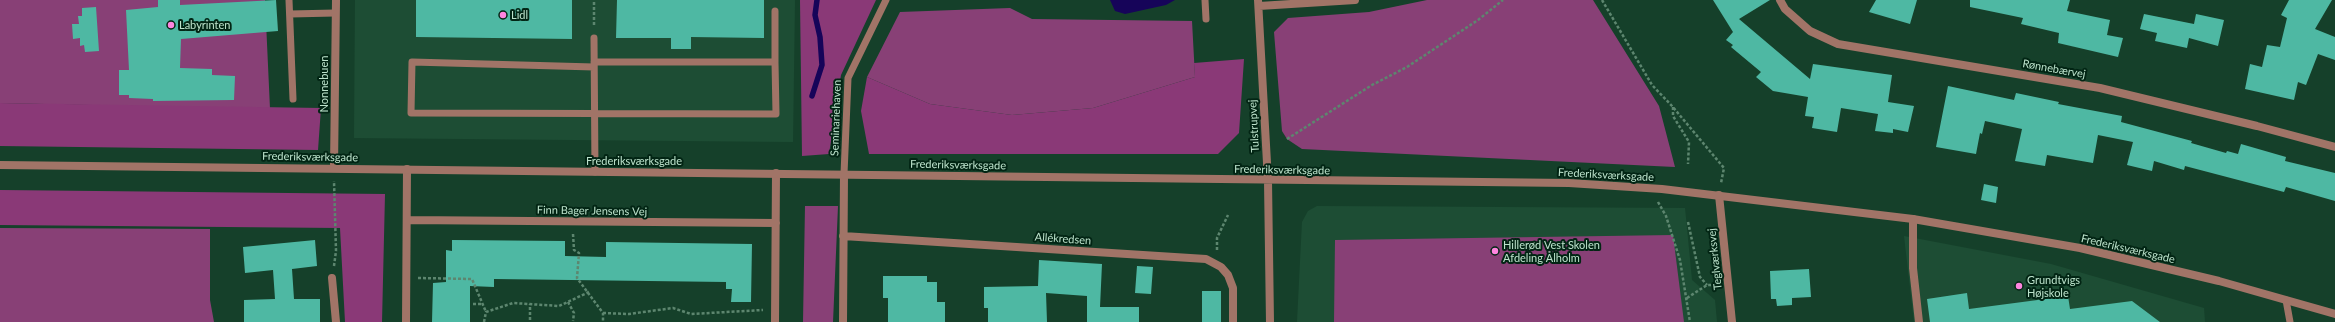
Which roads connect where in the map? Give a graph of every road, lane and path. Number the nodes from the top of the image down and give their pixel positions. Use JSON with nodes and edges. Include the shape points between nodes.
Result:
{"nodes":[{"id":1,"x":289,"y":0,"type":"edge"},
{"id":2,"x":336,"y":0,"type":"edge"},
{"id":3,"x":594,"y":0,"type":"edge"},
{"id":4,"x":886,"y":0,"type":"edge"},
{"id":5,"x":1204,"y":0,"type":"edge"},
{"id":6,"x":1355,"y":0,"type":"edge"},
{"id":7,"x":1503,"y":0,"type":"edge"},
{"id":8,"x":1602,"y":0,"type":"edge"},
{"id":9,"x":1780,"y":0,"type":"edge"},
{"id":10,"x":1259,"y":3,"type":"edge"},
{"id":11,"x":775,"y":11,"type":"dead end"},
{"id":12,"x":336,"y":13,"type":"junction"},
{"id":13,"x":290,"y":14,"type":"junction"},
{"id":14,"x":1206,"y":19,"type":"dead end"},
{"id":15,"x":594,"y":38,"type":"joint"},
{"id":16,"x":775,"y":62,"type":"junction"},
{"id":17,"x":594,"y":65,"type":"junction"},
{"id":18,"x":293,"y":99,"type":"dead end"},
{"id":19,"x":1672,"y":106,"type":"junction"},
{"id":20,"x":594,"y":114,"type":"junction"},
{"id":21,"x":1287,"y":139,"type":"dead end"},
{"id":22,"x":2335,"y":147,"type":"edge"},
{"id":23,"x":1688,"y":164,"type":"dead end"},
{"id":24,"x":0,"y":165,"type":"edge"},
{"id":25,"x":334,"y":168,"type":"junction"},
{"id":26,"x":407,"y":169,"type":"junction"},
{"id":27,"x":595,"y":172,"type":"junction"},
{"id":28,"x":776,"y":173,"type":"junction"},
{"id":29,"x":844,"y":174,"type":"junction"},
{"id":30,"x":1268,"y":181,"type":"junction"},
{"id":31,"x":1719,"y":195,"type":"junction"},
{"id":32,"x":1658,"y":202,"type":"dead end"},
{"id":33,"x":1228,"y":215,"type":"dead end"},
{"id":34,"x":1913,"y":219,"type":"junction"},
{"id":35,"x":407,"y":220,"type":"junction"},
{"id":36,"x":573,"y":222,"type":"junction"},
{"id":37,"x":1688,"y":222,"type":"dead end"},
{"id":38,"x":776,"y":224,"type":"junction"},
{"id":39,"x":843,"y":236,"type":"junction"},
{"id":40,"x":1213,"y":263,"type":"junction"},
{"id":41,"x":332,"y":278,"type":"joint"},
{"id":42,"x":406,"y":278,"type":"junction"},
{"id":43,"x":1707,"y":285,"type":"junction"},
{"id":44,"x":1728,"y":285,"type":"junction"},
{"id":45,"x":589,"y":292,"type":"junction"},
{"id":46,"x":1687,"y":298,"type":"junction"},
{"id":47,"x":2286,"y":300,"type":"junction"},
{"id":48,"x":568,"y":302,"type":"junction"},
{"id":49,"x":473,"y":304,"type":"dead end"},
{"id":50,"x":482,"y":304,"type":"junction"},
{"id":51,"x":530,"y":304,"type":"junction"},
{"id":52,"x":775,"y":309,"type":"junction"},
{"id":53,"x":486,"y":312,"type":"junction"},
{"id":54,"x":603,"y":313,"type":"junction"},
{"id":55,"x":2335,"y":314,"type":"edge"},
{"id":56,"x":530,"y":320,"type":"dead end"},
{"id":57,"x":573,"y":321,"type":"edge"},
{"id":58,"x":336,"y":322,"type":"edge"},
{"id":59,"x":406,"y":322,"type":"edge"},
{"id":60,"x":484,"y":322,"type":"edge"},
{"id":61,"x":603,"y":322,"type":"edge"},
{"id":62,"x":775,"y":322,"type":"edge"},
{"id":63,"x":843,"y":322,"type":"edge"},
{"id":64,"x":1233,"y":322,"type":"edge"},
{"id":65,"x":1270,"y":322,"type":"edge"},
{"id":66,"x":1690,"y":322,"type":"edge"},
{"id":67,"x":1732,"y":322,"type":"edge"},
{"id":68,"x":1919,"y":322,"type":"edge"},
{"id":69,"x":2290,"y":322,"type":"edge"}],
"edges":[{"from":1,"to":13,"type":"lane"},
{"from":2,"to":12,"type":"street","name":"Nonnebuen"},
{"from":3,"to":15,"type":"path"},
{"from":4,"to":29,"type":"lane","name":"Seminariehaven","via":[[848,78]]},
{"from":5,"to":14,"type":"lane"},
{"from":6,"to":10,"type":"street"},
{"from":7,"to":21,"type":"path","via":[[1407,68],[1372,85]]},
{"from":8,"to":19,"type":"path","via":[[1652,85]]},
{"from":9,"to":22,"type":"street","name":"Rønnebærvej","via":[[1785,9],[1810,31],[1838,44],[2100,88]]},
{"from":10,"to":30,"type":"street","name":"Tulstrupvej"},
{"from":11,"to":16,"type":"lane"},
{"from":12,"to":13,"type":"lane"},
{"from":12,"to":25,"type":"street","name":"Nonnebuen"},
{"from":13,"to":18,"type":"lane"},
{"from":15,"to":17,"type":"lane"},
{"from":16,"to":17,"type":"lane"},
{"from":16,"to":20,"type":"lane","via":[[776,114]]},
{"from":17,"to":20,"type":"lane"},
{"from":17,"to":20,"type":"lane","via":[[412,62],[411,113]]},
{"from":19,"to":23,"type":"path","via":[[1673,116],[1689,142]]},
{"from":19,"to":31,"type":"path","via":[[1724,168]]},
{"from":20,"to":27,"type":"lane"},
{"from":24,"to":25,"type":"street","name":"Frederiksværksgade"},
{"from":25,"to":26,"type":"street","name":"Frederiksværksgade"},
{"from":25,"to":41,"type":"path","via":[[336,251]]},
{"from":26,"to":27,"type":"street","name":"Frederiksværksgade"},
{"from":26,"to":35,"type":"street"},
{"from":27,"to":28,"type":"street","name":"Frederiksværksgade"},
{"from":28,"to":29,"type":"street","name":"Frederiksværksgade"},
{"from":28,"to":38,"type":"street"},
{"from":29,"to":30,"type":"street","name":"Frederiksværksgade"},
{"from":29,"to":39,"type":"street"},
{"from":30,"to":31,"type":"street","name":"Frederiksværksgade","via":[[1569,183],[1662,188]]},
{"from":30,"to":65,"type":"street","name":"Tulstrupvej"},
{"from":31,"to":34,"type":"street","name":"Frederiksværksgade"},
{"from":31,"to":44,"type":"street","name":"Teglværksvej"},
{"from":32,"to":46,"type":"path","via":[[1666,216],[1680,260]]},
{"from":33,"to":40,"type":"path","via":[[1217,238],[1217,253]]},
{"from":34,"to":47,"type":"street","name":"Frederiksværksgade","via":[[2080,248],[2219,281]]},
{"from":34,"to":68,"type":"street","via":[[1913,268]]},
{"from":35,"to":36,"type":"street","name":"Finn Bager Jensens Vej"},
{"from":35,"to":42,"type":"street"},
{"from":36,"to":38,"type":"street","name":"Finn Bager Jensens Vej"},
{"from":36,"to":45,"type":"path","via":[[573,246],[579,253],[576,278]]},
{"from":37,"to":43,"type":"path","via":[[1700,277]]},
{"from":38,"to":52,"type":"street"},
{"from":39,"to":40,"type":"street","name":"Allékredsen","via":[[1206,259]]},
{"from":39,"to":63,"type":"street"},
{"from":40,"to":64,"type":"street","name":"Allékredsen","via":[[1228,274],[1232,288]]},
{"from":41,"to":58,"type":"street"},
{"from":42,"to":50,"type":"path","via":[[472,279]]},
{"from":42,"to":59,"type":"street"},
{"from":43,"to":44,"type":"path"},
{"from":43,"to":46,"type":"path"},
{"from":44,"to":67,"type":"street","name":"Teglværksvej"},
{"from":45,"to":48,"type":"path"},
{"from":45,"to":54,"type":"path"},
{"from":46,"to":66,"type":"path"},
{"from":47,"to":55,"type":"street","name":"Frederiksværksgade"},
{"from":47,"to":69,"type":"lane"},
{"from":48,"to":51,"type":"path","via":[[559,306]]},
{"from":48,"to":57,"type":"path","via":[[574,312]]},
{"from":49,"to":50,"type":"path"},
{"from":50,"to":53,"type":"path"},
{"from":51,"to":53,"type":"path","via":[[513,303]]},
{"from":51,"to":56,"type":"path"},
{"from":52,"to":54,"type":"path","via":[[691,314],[673,308],[629,314]]},
{"from":52,"to":62,"type":"street"},
{"from":53,"to":60,"type":"path"},
{"from":54,"to":61,"type":"path"}]}
